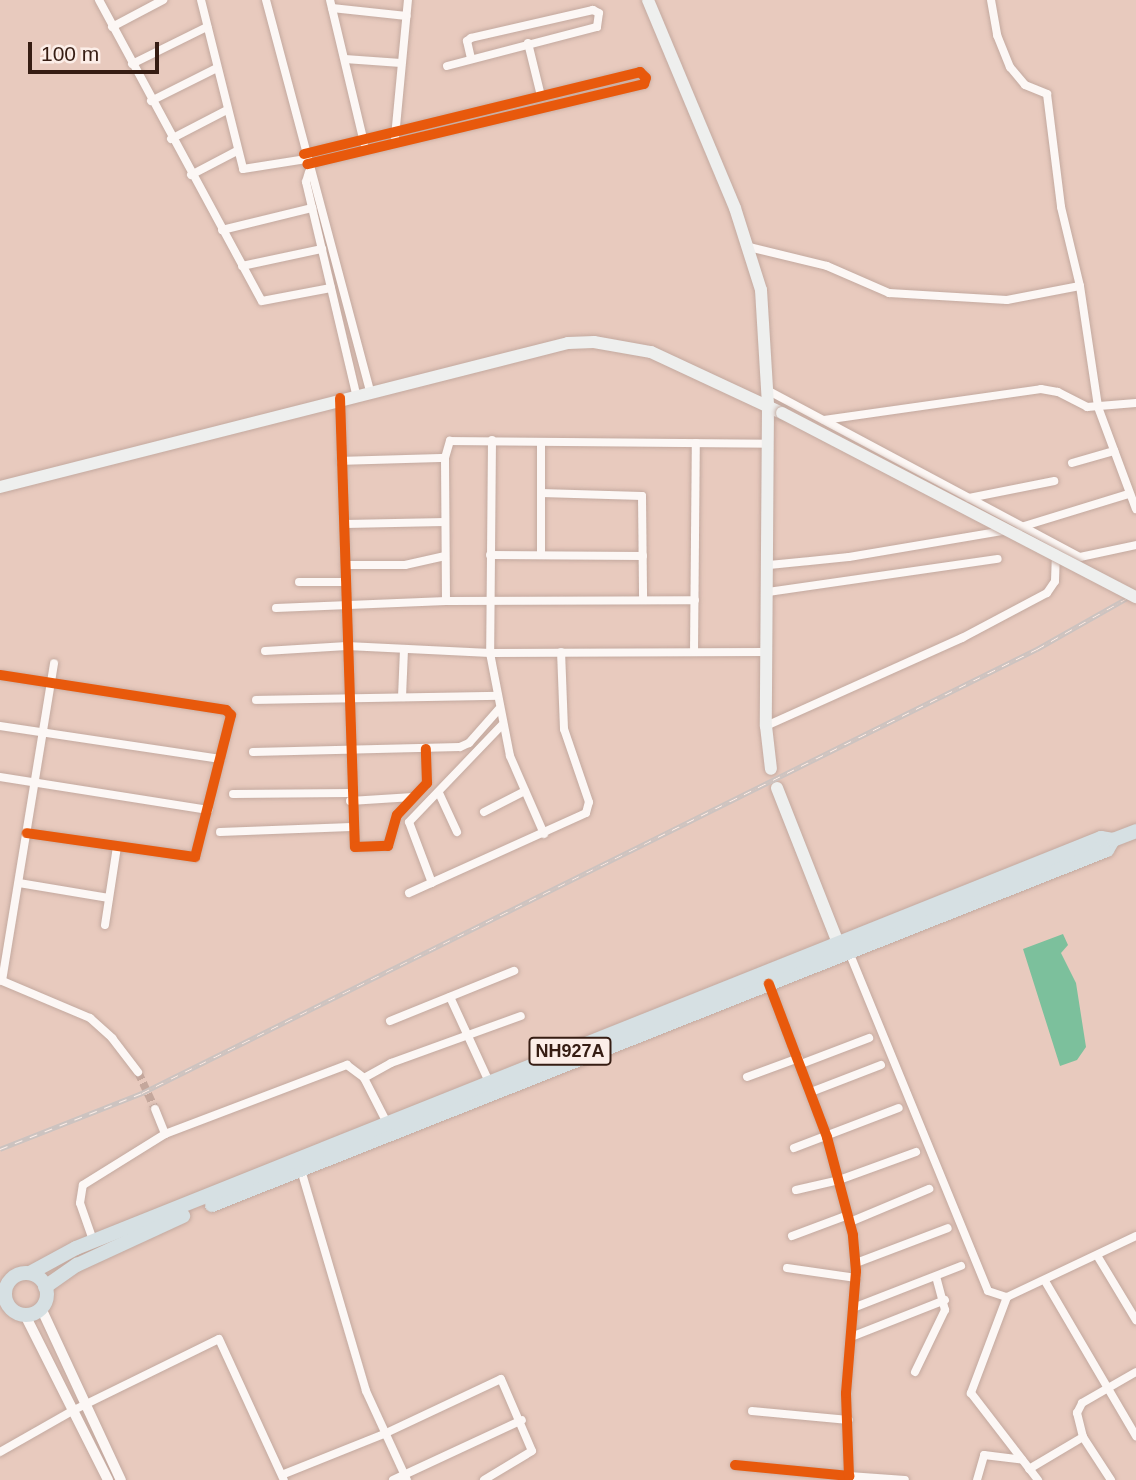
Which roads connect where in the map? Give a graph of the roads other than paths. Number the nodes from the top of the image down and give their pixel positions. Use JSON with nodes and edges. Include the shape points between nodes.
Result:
{"nodes":[{"id":1,"x":99,"y":0,"type":"edge"},
{"id":2,"x":163,"y":0,"type":"edge"},
{"id":3,"x":201,"y":0,"type":"edge"},
{"id":4,"x":266,"y":0,"type":"edge"},
{"id":5,"x":408,"y":0,"type":"edge"},
{"id":6,"x":648,"y":0,"type":"edge"},
{"id":7,"x":991,"y":0,"type":"edge"},
{"id":8,"x":331,"y":4,"type":"edge"},
{"id":9,"x":407,"y":16,"type":"junction"},
{"id":10,"x":112,"y":27,"type":"junction"},
{"id":11,"x":207,"y":27,"type":"junction"},
{"id":12,"x":528,"y":43,"type":"junction"},
{"id":13,"x":345,"y":58,"type":"junction"},
{"id":14,"x":471,"y":58,"type":"junction"},
{"id":15,"x":401,"y":63,"type":"junction"},
{"id":16,"x":132,"y":64,"type":"junction"},
{"id":17,"x":447,"y":66,"type":"dead end"},
{"id":18,"x":217,"y":68,"type":"junction"},
{"id":19,"x":541,"y":96,"type":"junction"},
{"id":20,"x":151,"y":101,"type":"junction"},
{"id":21,"x":227,"y":110,"type":"junction"},
{"id":22,"x":396,"y":132,"type":"junction"},
{"id":23,"x":171,"y":139,"type":"junction"},
{"id":24,"x":363,"y":140,"type":"junction"},
{"id":25,"x":394,"y":143,"type":"junction"},
{"id":26,"x":366,"y":150,"type":"junction"},
{"id":27,"x":237,"y":151,"type":"junction"},
{"id":28,"x":306,"y":162,"type":"junction"},
{"id":29,"x":191,"y":175,"type":"junction"},
{"id":30,"x":312,"y":208,"type":"junction"},
{"id":31,"x":222,"y":230,"type":"junction"},
{"id":32,"x":749,"y":247,"type":"junction"},
{"id":33,"x":322,"y":249,"type":"junction"},
{"id":34,"x":242,"y":266,"type":"junction"},
{"id":35,"x":1080,"y":286,"type":"junction"},
{"id":36,"x":331,"y":288,"type":"junction"},
{"id":37,"x":767,"y":390,"type":"junction"},
{"id":38,"x":370,"y":391,"type":"junction"},
{"id":39,"x":356,"y":394,"type":"junction"},
{"id":40,"x":340,"y":398,"type":"junction"},
{"id":41,"x":1136,"y":403,"type":"edge"},
{"id":42,"x":768,"y":405,"type":"junction"},
{"id":43,"x":1098,"y":407,"type":"junction"},
{"id":44,"x":824,"y":420,"type":"junction"},
{"id":45,"x":492,"y":440,"type":"junction"},
{"id":46,"x":541,"y":442,"type":"junction"},
{"id":47,"x":695,"y":443,"type":"junction"},
{"id":48,"x":767,"y":444,"type":"junction"},
{"id":49,"x":1114,"y":451,"type":"junction"},
{"id":50,"x":445,"y":458,"type":"junction"},
{"id":51,"x":341,"y":461,"type":"junction"},
{"id":52,"x":1072,"y":463,"type":"dead end"},
{"id":53,"x":1054,"y":481,"type":"dead end"},
{"id":54,"x":0,"y":487,"type":"edge"},
{"id":55,"x":541,"y":493,"type":"junction"},
{"id":56,"x":1128,"y":494,"type":"junction"},
{"id":57,"x":969,"y":498,"type":"junction"},
{"id":58,"x":1136,"y":509,"type":"edge"},
{"id":59,"x":445,"y":522,"type":"junction"},
{"id":60,"x":345,"y":524,"type":"junction"},
{"id":61,"x":1022,"y":527,"type":"junction"},
{"id":62,"x":1056,"y":545,"type":"junction"},
{"id":63,"x":1136,"y":545,"type":"edge"},
{"id":64,"x":490,"y":555,"type":"junction"},
{"id":65,"x":541,"y":555,"type":"junction"},
{"id":66,"x":445,"y":556,"type":"junction"},
{"id":67,"x":643,"y":556,"type":"junction"},
{"id":68,"x":998,"y":559,"type":"dead end"},
{"id":69,"x":345,"y":565,"type":"junction"},
{"id":70,"x":769,"y":565,"type":"junction"},
{"id":71,"x":299,"y":582,"type":"dead end"},
{"id":72,"x":345,"y":582,"type":"junction"},
{"id":73,"x":768,"y":593,"type":"junction"},
{"id":74,"x":1136,"y":597,"type":"edge"},
{"id":75,"x":490,"y":600,"type":"junction"},
{"id":76,"x":643,"y":600,"type":"junction"},
{"id":77,"x":695,"y":600,"type":"junction"},
{"id":78,"x":446,"y":601,"type":"junction"},
{"id":79,"x":346,"y":606,"type":"junction"},
{"id":80,"x":276,"y":608,"type":"dead end"},
{"id":81,"x":347,"y":646,"type":"junction"},
{"id":82,"x":404,"y":649,"type":"junction"},
{"id":83,"x":265,"y":651,"type":"dead end"},
{"id":84,"x":561,"y":652,"type":"junction"},
{"id":85,"x":694,"y":652,"type":"junction"},
{"id":86,"x":767,"y":652,"type":"junction"},
{"id":87,"x":490,"y":653,"type":"junction"},
{"id":88,"x":54,"y":663,"type":"dead end"},
{"id":89,"x":0,"y":675,"type":"edge"},
{"id":90,"x":51,"y":683,"type":"junction"},
{"id":91,"x":497,"y":696,"type":"junction"},
{"id":92,"x":348,"y":697,"type":"junction"},
{"id":93,"x":402,"y":697,"type":"junction"},
{"id":94,"x":256,"y":700,"type":"dead end"},
{"id":95,"x":499,"y":709,"type":"junction"},
{"id":96,"x":502,"y":725,"type":"junction"},
{"id":97,"x":0,"y":726,"type":"edge"},
{"id":98,"x":766,"y":726,"type":"junction"},
{"id":99,"x":43,"y":732,"type":"junction"},
{"id":100,"x":426,"y":749,"type":"junction"},
{"id":101,"x":349,"y":750,"type":"junction"},
{"id":102,"x":253,"y":752,"type":"dead end"},
{"id":103,"x":221,"y":760,"type":"junction"},
{"id":104,"x":771,"y":769,"type":"dead end"},
{"id":105,"x":0,"y":777,"type":"edge"},
{"id":106,"x":35,"y":783,"type":"junction"},
{"id":107,"x":777,"y":788,"type":"dead end"},
{"id":108,"x":525,"y":792,"type":"junction"},
{"id":109,"x":439,"y":793,"type":"junction"},
{"id":110,"x":233,"y":794,"type":"dead end"},
{"id":111,"x":350,"y":797,"type":"junction"},
{"id":112,"x":413,"y":797,"type":"junction"},
{"id":113,"x":208,"y":810,"type":"junction"},
{"id":114,"x":484,"y":812,"type":"dead end"},
{"id":115,"x":351,"y":827,"type":"junction"},
{"id":116,"x":220,"y":832,"type":"dead end"},
{"id":117,"x":457,"y":832,"type":"dead end"},
{"id":118,"x":27,"y":833,"type":"junction"},
{"id":119,"x":1130,"y":833,"type":"edge"},
{"id":120,"x":544,"y":834,"type":"junction"},
{"id":121,"x":117,"y":847,"type":"junction"},
{"id":122,"x":19,"y":883,"type":"junction"},
{"id":123,"x":432,"y":883,"type":"junction"},
{"id":124,"x":410,"y":893,"type":"dead end"},
{"id":125,"x":109,"y":898,"type":"junction"},
{"id":126,"x":105,"y":925,"type":"dead end"},
{"id":127,"x":844,"y":949,"type":"junction"},
{"id":128,"x":514,"y":971,"type":"dead end"},
{"id":129,"x":1,"y":980,"type":"edge"},
{"id":130,"x":769,"y":984,"type":"junction"},
{"id":131,"x":450,"y":997,"type":"junction"},
{"id":132,"x":521,"y":1016,"type":"dead end"},
{"id":133,"x":390,"y":1021,"type":"dead end"},
{"id":134,"x":467,"y":1034,"type":"junction"},
{"id":135,"x":869,"y":1038,"type":"dead end"},
{"id":136,"x":800,"y":1061,"type":"junction"},
{"id":137,"x":881,"y":1065,"type":"dead end"},
{"id":138,"x":138,"y":1072,"type":"tunnel mouth"},
{"id":139,"x":747,"y":1077,"type":"dead end"},
{"id":140,"x":364,"y":1078,"type":"junction"},
{"id":141,"x":490,"y":1084,"type":"junction"},
{"id":142,"x":811,"y":1092,"type":"junction"},
{"id":143,"x":899,"y":1108,"type":"dead end"},
{"id":144,"x":155,"y":1109,"type":"tunnel mouth"},
{"id":145,"x":390,"y":1129,"type":"junction"},
{"id":146,"x":165,"y":1133,"type":"junction"},
{"id":147,"x":827,"y":1137,"type":"junction"},
{"id":148,"x":794,"y":1148,"type":"dead end"},
{"id":149,"x":916,"y":1152,"type":"dead end"},
{"id":150,"x":301,"y":1170,"type":"junction"},
{"id":151,"x":839,"y":1180,"type":"junction"},
{"id":152,"x":929,"y":1189,"type":"dead end"},
{"id":153,"x":796,"y":1190,"type":"dead end"},
{"id":154,"x":849,"y":1219,"type":"junction"},
{"id":155,"x":948,"y":1228,"type":"dead end"},
{"id":156,"x":792,"y":1236,"type":"dead end"},
{"id":157,"x":1136,"y":1236,"type":"edge"},
{"id":158,"x":95,"y":1249,"type":"junction"},
{"id":159,"x":1098,"y":1258,"type":"junction"},
{"id":160,"x":856,"y":1264,"type":"junction"},
{"id":161,"x":961,"y":1266,"type":"dead end"},
{"id":162,"x":787,"y":1268,"type":"dead end"},
{"id":163,"x":30,"y":1273,"type":"junction"},
{"id":164,"x":856,"y":1278,"type":"junction"},
{"id":165,"x":936,"y":1278,"type":"junction"},
{"id":166,"x":5,"y":1280,"type":"edge"},
{"id":167,"x":1045,"y":1281,"type":"junction"},
{"id":168,"x":46,"y":1287,"type":"junction"},
{"id":169,"x":1007,"y":1297,"type":"junction"},
{"id":170,"x":944,"y":1300,"type":"junction"},
{"id":171,"x":4,"y":1305,"type":"edge"},
{"id":172,"x":41,"y":1308,"type":"junction"},
{"id":173,"x":853,"y":1308,"type":"junction"},
{"id":174,"x":25,"y":1315,"type":"junction"},
{"id":175,"x":1136,"y":1320,"type":"edge"},
{"id":176,"x":851,"y":1337,"type":"junction"},
{"id":177,"x":915,"y":1372,"type":"dead end"},
{"id":178,"x":1136,"y":1372,"type":"edge"},
{"id":179,"x":1106,"y":1390,"type":"junction"},
{"id":180,"x":79,"y":1407,"type":"junction"},
{"id":181,"x":752,"y":1412,"type":"dead end"},
{"id":182,"x":522,"y":1420,"type":"junction"},
{"id":183,"x":849,"y":1420,"type":"junction"},
{"id":184,"x":384,"y":1434,"type":"junction"},
{"id":185,"x":1136,"y":1436,"type":"edge"},
{"id":186,"x":1083,"y":1437,"type":"junction"},
{"id":187,"x":0,"y":1452,"type":"edge"},
{"id":188,"x":1022,"y":1460,"type":"junction"},
{"id":189,"x":735,"y":1465,"type":"dead end"},
{"id":190,"x":1029,"y":1469,"type":"junction"},
{"id":191,"x":284,"y":1477,"type":"edge"},
{"id":192,"x":405,"y":1477,"type":"edge"},
{"id":193,"x":848,"y":1478,"type":"edge"},
{"id":194,"x":108,"y":1480,"type":"edge"},
{"id":195,"x":121,"y":1480,"type":"edge"},
{"id":196,"x":393,"y":1480,"type":"edge"},
{"id":197,"x":484,"y":1480,"type":"edge"},
{"id":198,"x":905,"y":1480,"type":"edge"},
{"id":199,"x":978,"y":1480,"type":"edge"},
{"id":200,"x":1038,"y":1480,"type":"edge"},
{"id":201,"x":1111,"y":1480,"type":"edge"}],
"edges":[{"from":1,"to":10,"type":"street"},
{"from":2,"to":10,"type":"street"},
{"from":3,"to":11,"type":"street"},
{"from":4,"to":28,"type":"street"},
{"from":5,"to":9,"type":"street"},
{"from":6,"to":32,"type":"main road"},
{"from":7,"to":35,"type":"street","via":[[997,35],[1010,67],[1025,85],[1047,94],[1061,207]]},
{"from":8,"to":9,"type":"street"},
{"from":8,"to":13,"type":"street"},
{"from":9,"to":15,"type":"street"},
{"from":10,"to":16,"type":"street"},
{"from":11,"to":16,"type":"street"},
{"from":11,"to":18,"type":"street"},
{"from":12,"to":14,"type":"street"},
{"from":12,"to":14,"type":"street","via":[[597,27],[599,13],[593,9],[471,38],[467,41]]},
{"from":12,"to":19,"type":"street"},
{"from":13,"to":15,"type":"street"},
{"from":13,"to":24,"type":"street"},
{"from":14,"to":17,"type":"street"},
{"from":15,"to":22,"type":"street"},
{"from":16,"to":20,"type":"street"},
{"from":18,"to":20,"type":"street"},
{"from":18,"to":21,"type":"street"},
{"from":19,"to":22,"type":"street"},
{"from":19,"to":25,"type":"street","via":[[640,72],[646,78],[644,84]]},
{"from":20,"to":23,"type":"street"},
{"from":21,"to":23,"type":"street"},
{"from":21,"to":27,"type":"street"},
{"from":22,"to":24,"type":"street"},
{"from":22,"to":25,"type":"street"},
{"from":23,"to":29,"type":"street"},
{"from":24,"to":26,"type":"street"},
{"from":24,"to":28,"type":"street"},
{"from":25,"to":26,"type":"street"},
{"from":26,"to":28,"type":"street"},
{"from":27,"to":28,"type":"street","via":[[246,171]]},
{"from":27,"to":29,"type":"street"},
{"from":28,"to":30,"type":"street"},
{"from":28,"to":38,"type":"street","via":[[316,181]]},
{"from":29,"to":31,"type":"street"},
{"from":30,"to":31,"type":"street"},
{"from":30,"to":33,"type":"street"},
{"from":31,"to":34,"type":"street"},
{"from":32,"to":35,"type":"street","via":[[827,266],[889,293],[1007,300]]},
{"from":32,"to":37,"type":"main road","via":[[761,290]]},
{"from":33,"to":34,"type":"street"},
{"from":33,"to":36,"type":"street"},
{"from":34,"to":36,"type":"street","via":[[266,303]]},
{"from":35,"to":43,"type":"street"},
{"from":36,"to":39,"type":"street"},
{"from":37,"to":42,"type":"main road"},
{"from":37,"to":44,"type":"street"},
{"from":38,"to":39,"type":"main road"},
{"from":38,"to":42,"type":"main road","via":[[545,347],[594,342],[676,361]]},
{"from":39,"to":40,"type":"main road"},
{"from":40,"to":51,"type":"street"},
{"from":40,"to":54,"type":"main road"},
{"from":41,"to":43,"type":"street"},
{"from":42,"to":48,"type":"main road"},
{"from":42,"to":74,"type":"main road","bridge":true},
{"from":43,"to":44,"type":"street","via":[[1041,389]]},
{"from":43,"to":49,"type":"street"},
{"from":44,"to":57,"type":"street"},
{"from":45,"to":46,"type":"street"},
{"from":45,"to":50,"type":"street","via":[[454,439],[447,443]]},
{"from":45,"to":64,"type":"street"},
{"from":46,"to":47,"type":"street"},
{"from":46,"to":55,"type":"street"},
{"from":47,"to":48,"type":"street"},
{"from":47,"to":77,"type":"street"},
{"from":48,"to":70,"type":"main road"},
{"from":49,"to":52,"type":"street"},
{"from":49,"to":56,"type":"street"},
{"from":50,"to":51,"type":"street"},
{"from":50,"to":59,"type":"street"},
{"from":51,"to":60,"type":"street"},
{"from":53,"to":57,"type":"street"},
{"from":55,"to":65,"type":"street"},
{"from":55,"to":67,"type":"street","via":[[639,494],[643,499]]},
{"from":56,"to":58,"type":"street"},
{"from":56,"to":61,"type":"street"},
{"from":57,"to":61,"type":"street"},
{"from":59,"to":60,"type":"street"},
{"from":59,"to":66,"type":"street"},
{"from":60,"to":69,"type":"street"},
{"from":61,"to":62,"type":"street"},
{"from":61,"to":70,"type":"street","via":[[849,557]]},
{"from":62,"to":63,"type":"street","via":[[1085,557]]},
{"from":62,"to":98,"type":"street","via":[[1055,582],[1047,593],[962,638]]},
{"from":64,"to":65,"type":"street"},
{"from":64,"to":75,"type":"street"},
{"from":65,"to":67,"type":"street"},
{"from":66,"to":69,"type":"street","via":[[405,565]]},
{"from":66,"to":78,"type":"street"},
{"from":67,"to":76,"type":"street"},
{"from":68,"to":73,"type":"street"},
{"from":69,"to":72,"type":"street"},
{"from":70,"to":73,"type":"main road"},
{"from":71,"to":72,"type":"street"},
{"from":72,"to":79,"type":"street"},
{"from":73,"to":86,"type":"main road"},
{"from":75,"to":76,"type":"street"},
{"from":75,"to":78,"type":"street"},
{"from":75,"to":87,"type":"street"},
{"from":76,"to":77,"type":"street"},
{"from":77,"to":85,"type":"street"},
{"from":78,"to":79,"type":"street"},
{"from":79,"to":80,"type":"street"},
{"from":79,"to":81,"type":"street"},
{"from":81,"to":82,"type":"street"},
{"from":81,"to":83,"type":"street"},
{"from":81,"to":92,"type":"street"},
{"from":82,"to":87,"type":"street"},
{"from":82,"to":93,"type":"street"},
{"from":84,"to":85,"type":"street"},
{"from":84,"to":87,"type":"street"},
{"from":84,"to":120,"type":"street","via":[[564,729],[589,805],[586,813]]},
{"from":85,"to":86,"type":"street"},
{"from":86,"to":98,"type":"main road"},
{"from":87,"to":91,"type":"street"},
{"from":88,"to":90,"type":"street"},
{"from":89,"to":90,"type":"street"},
{"from":90,"to":99,"type":"street"},
{"from":90,"to":103,"type":"street","via":[[226,710],[231,719]]},
{"from":91,"to":93,"type":"street"},
{"from":91,"to":95,"type":"street"},
{"from":92,"to":93,"type":"street"},
{"from":92,"to":94,"type":"street"},
{"from":92,"to":101,"type":"street"},
{"from":95,"to":96,"type":"street"},
{"from":95,"to":100,"type":"street","via":[[465,746]]},
{"from":96,"to":108,"type":"street"},
{"from":96,"to":109,"type":"street"},
{"from":97,"to":99,"type":"street"},
{"from":98,"to":104,"type":"main road"},
{"from":99,"to":103,"type":"street"},
{"from":99,"to":106,"type":"street"},
{"from":100,"to":101,"type":"street"},
{"from":100,"to":112,"type":"street","via":[[427,783]]},
{"from":101,"to":102,"type":"street"},
{"from":101,"to":111,"type":"street"},
{"from":103,"to":113,"type":"street"},
{"from":105,"to":106,"type":"street"},
{"from":106,"to":113,"type":"street"},
{"from":106,"to":118,"type":"street"},
{"from":107,"to":127,"type":"main road"},
{"from":108,"to":114,"type":"street"},
{"from":108,"to":120,"type":"street"},
{"from":109,"to":117,"type":"street"},
{"from":109,"to":123,"type":"street","via":[[408,827]]},
{"from":110,"to":111,"type":"street"},
{"from":111,"to":112,"type":"street"},
{"from":111,"to":115,"type":"street"},
{"from":112,"to":115,"type":"street","via":[[395,819],[385,848],[355,847]]},
{"from":113,"to":121,"type":"street","via":[[195,857]]},
{"from":115,"to":116,"type":"street"},
{"from":118,"to":121,"type":"street"},
{"from":118,"to":122,"type":"street"},
{"from":119,"to":127,"type":"highway","number":"NH927A","via":[[1107,850]]},
{"from":120,"to":123,"type":"street"},
{"from":121,"to":125,"type":"street"},
{"from":122,"to":125,"type":"street"},
{"from":122,"to":129,"type":"street"},
{"from":123,"to":124,"type":"street"},
{"from":125,"to":126,"type":"street"},
{"from":127,"to":130,"type":"highway","number":"NH927A"},
{"from":127,"to":141,"type":"highway","number":"NH927A"},
{"from":127,"to":169,"type":"street","via":[[984,1285],[995,1297]]},
{"from":128,"to":131,"type":"street"},
{"from":129,"to":138,"type":"street","via":[[90,1018],[113,1038]]},
{"from":130,"to":136,"type":"street"},
{"from":130,"to":145,"type":"highway","number":"NH927A"},
{"from":131,"to":133,"type":"street"},
{"from":131,"to":134,"type":"street"},
{"from":132,"to":134,"type":"street"},
{"from":134,"to":140,"type":"street"},
{"from":134,"to":141,"type":"street"},
{"from":135,"to":136,"type":"street"},
{"from":136,"to":139,"type":"street"},
{"from":136,"to":142,"type":"street"},
{"from":137,"to":142,"type":"street"},
{"from":140,"to":145,"type":"street"},
{"from":140,"to":146,"type":"street","via":[[353,1067],[338,1066]]},
{"from":141,"to":145,"type":"highway","number":"NH927A"},
{"from":142,"to":147,"type":"street"},
{"from":143,"to":147,"type":"street"},
{"from":144,"to":146,"type":"street"},
{"from":145,"to":150,"type":"highway","number":"NH927A"},
{"from":145,"to":158,"type":"highway","number":"NH927A"},
{"from":146,"to":158,"type":"street","via":[[83,1185],[80,1203]]},
{"from":147,"to":148,"type":"street"},
{"from":147,"to":151,"type":"street"},
{"from":149,"to":151,"type":"street"},
{"from":150,"to":158,"type":"highway","number":"NH927A"},
{"from":150,"to":184,"type":"street","via":[[366,1391]]},
{"from":151,"to":153,"type":"street"},
{"from":151,"to":154,"type":"street"},
{"from":152,"to":154,"type":"street"},
{"from":154,"to":156,"type":"street"},
{"from":154,"to":160,"type":"street"},
{"from":155,"to":160,"type":"street"},
{"from":157,"to":159,"type":"street"},
{"from":158,"to":163,"type":"highway","number":"NH927A"},
{"from":158,"to":168,"type":"highway","number":"NH927A"},
{"from":159,"to":167,"type":"street"},
{"from":159,"to":175,"type":"street"},
{"from":160,"to":164,"type":"street"},
{"from":161,"to":165,"type":"street"},
{"from":162,"to":164,"type":"street"},
{"from":163,"to":166,"type":"highway","number":"NH927A"},
{"from":163,"to":168,"type":"highway"},
{"from":164,"to":173,"type":"street"},
{"from":165,"to":170,"type":"street"},
{"from":165,"to":173,"type":"street"},
{"from":166,"to":171,"type":"highway","number":"NH927A"},
{"from":167,"to":169,"type":"street"},
{"from":167,"to":179,"type":"street"},
{"from":168,"to":172,"type":"highway"},
{"from":169,"to":188,"type":"street","via":[[971,1392]]},
{"from":170,"to":176,"type":"street"},
{"from":170,"to":177,"type":"street","via":[[945,1310]]},
{"from":171,"to":174,"type":"highway","number":"NH927A"},
{"from":172,"to":174,"type":"highway"},
{"from":172,"to":180,"type":"street"},
{"from":173,"to":176,"type":"street"},
{"from":174,"to":180,"type":"street"},
{"from":176,"to":183,"type":"street"},
{"from":178,"to":179,"type":"street"},
{"from":179,"to":185,"type":"street"},
{"from":179,"to":186,"type":"street","via":[[1079,1407],[1077,1421]]},
{"from":180,"to":187,"type":"street"},
{"from":180,"to":191,"type":"street","via":[[219,1339]]},
{"from":180,"to":194,"type":"street"},
{"from":180,"to":195,"type":"street"},
{"from":181,"to":183,"type":"street"},
{"from":182,"to":184,"type":"street","via":[[505,1382],[498,1379]]},
{"from":182,"to":192,"type":"street"},
{"from":182,"to":197,"type":"street","via":[[532,1442],[530,1454]]},
{"from":183,"to":193,"type":"street"},
{"from":184,"to":191,"type":"street"},
{"from":184,"to":192,"type":"street"},
{"from":186,"to":190,"type":"street"},
{"from":186,"to":201,"type":"street"},
{"from":188,"to":190,"type":"street"},
{"from":188,"to":199,"type":"street","via":[[984,1455]]},
{"from":189,"to":193,"type":"street"},
{"from":190,"to":200,"type":"street"},
{"from":192,"to":196,"type":"street"},
{"from":193,"to":198,"type":"street"}]}
